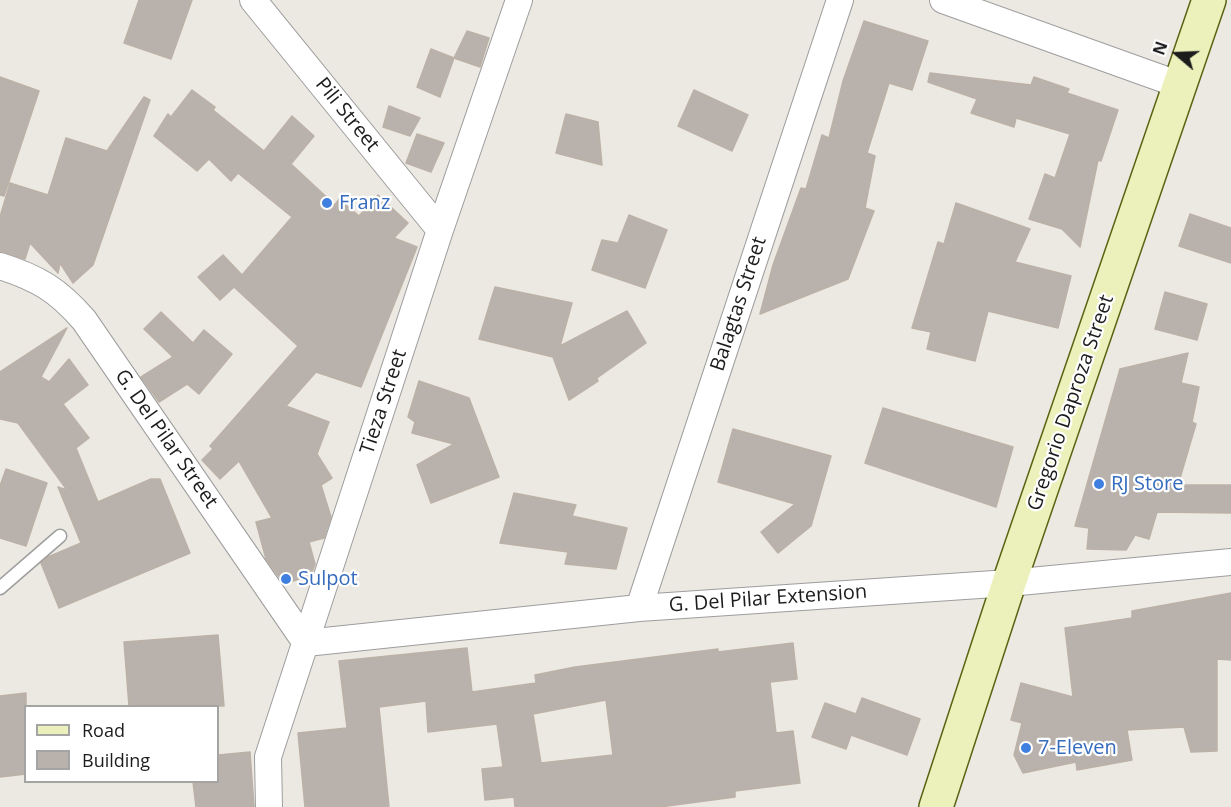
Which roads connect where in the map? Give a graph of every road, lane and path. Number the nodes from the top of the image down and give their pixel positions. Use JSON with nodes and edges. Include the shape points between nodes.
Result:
{"nodes":[{"id":1,"x":253,"y":0,"type":"edge"},
{"id":2,"x":519,"y":0,"type":"edge"},
{"id":3,"x":840,"y":0,"type":"edge"},
{"id":4,"x":943,"y":0,"type":"edge"},
{"id":5,"x":1209,"y":0,"type":"edge"},
{"id":6,"x":1180,"y":85,"type":"junction"},
{"id":7,"x":440,"y":230,"type":"junction"},
{"id":8,"x":0,"y":266,"type":"edge"},
{"id":9,"x":60,"y":536,"type":"dead end"},
{"id":10,"x":1231,"y":562,"type":"edge"},
{"id":11,"x":1009,"y":583,"type":"junction"},
{"id":12,"x":0,"y":588,"type":"edge"},
{"id":13,"x":639,"y":608,"type":"junction"},
{"id":14,"x":306,"y":643,"type":"junction"},
{"id":15,"x":269,"y":807,"type":"edge"},
{"id":16,"x":936,"y":807,"type":"edge"}],
"edges":[{"from":1,"to":7,"type":"street","name":"Pili Street"},
{"from":2,"to":7,"type":"street","name":"Tieza Street"},
{"from":3,"to":13,"type":"street","name":"Balagtas Street"},
{"from":4,"to":6,"type":"street"},
{"from":5,"to":6,"type":"street","name":"Gregorio Daproza Street"},
{"from":6,"to":11,"type":"street","name":"Gregorio Daproza Street"},
{"from":7,"to":14,"type":"street","name":"Tieza Street"},
{"from":8,"to":14,"type":"street","name":"G. Del Pilar Street","via":[[48,285],[84,320]]},
{"from":9,"to":12,"type":"lane"},
{"from":10,"to":11,"type":"street","name":"G. Del Pilar Extension"},
{"from":11,"to":13,"type":"street","name":"G. Del Pilar Extension"},
{"from":11,"to":16,"type":"street","name":"Gregorio Daproza Street"},
{"from":13,"to":14,"type":"street","name":"G. Del Pilar Extension"},
{"from":14,"to":15,"type":"street","name":"Tieza Street","via":[[268,757]]}]}
